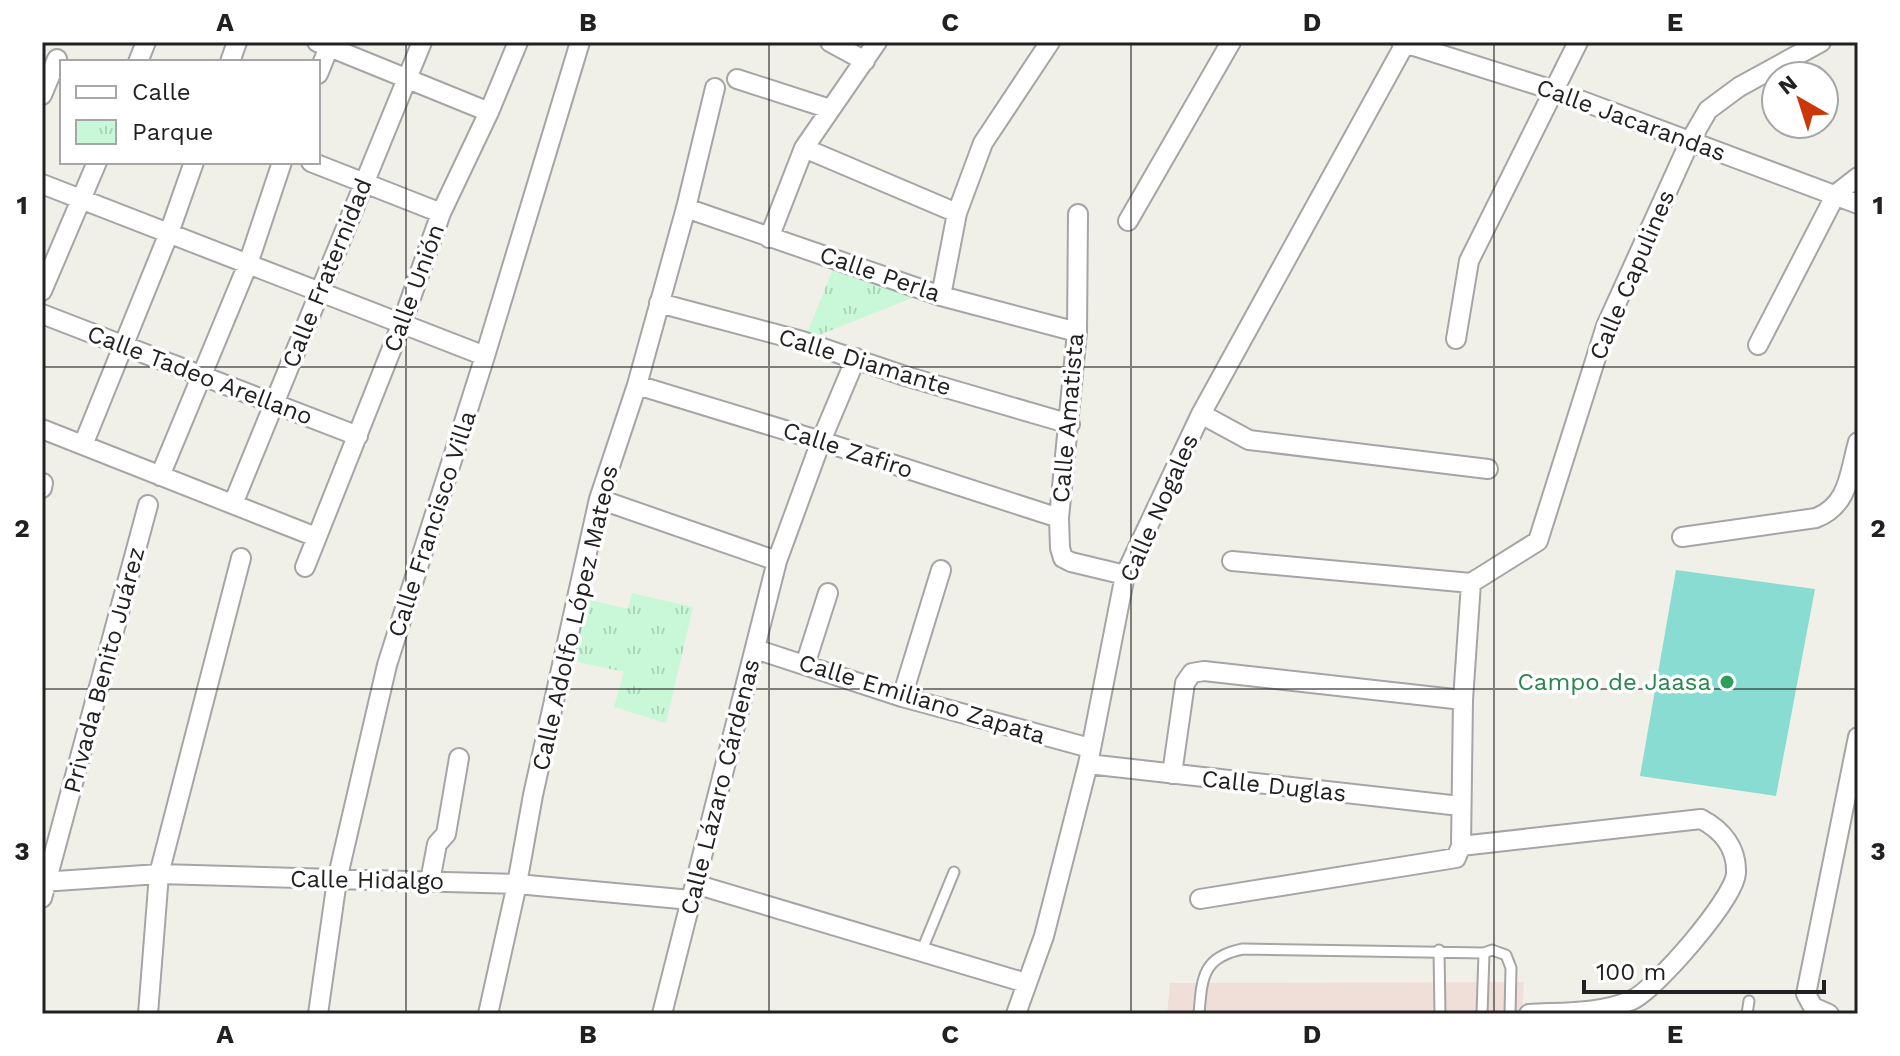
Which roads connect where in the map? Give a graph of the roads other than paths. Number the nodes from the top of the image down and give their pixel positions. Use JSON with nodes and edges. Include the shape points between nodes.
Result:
{"nodes":[{"id":1,"x":422,"y":42,"type":"edge"},
{"id":2,"x":518,"y":42,"type":"edge"},
{"id":3,"x":580,"y":42,"type":"edge"},
{"id":4,"x":830,"y":42,"type":"edge"},
{"id":5,"x":877,"y":42,"type":"edge"},
{"id":6,"x":1050,"y":42,"type":"edge"},
{"id":7,"x":1231,"y":42,"type":"edge"},
{"id":8,"x":1404,"y":42,"type":"edge"},
{"id":9,"x":1578,"y":42,"type":"edge"},
{"id":10,"x":1821,"y":42,"type":"edge"},
{"id":11,"x":326,"y":44,"type":"edge"},
{"id":12,"x":54,"y":58,"type":"edge"},
{"id":13,"x":865,"y":61,"type":"junction"},
{"id":14,"x":320,"y":66,"type":"edge"},
{"id":15,"x":407,"y":78,"type":"junction"},
{"id":16,"x":737,"y":79,"type":"dead end"},
{"id":17,"x":715,"y":88,"type":"dead end"},
{"id":18,"x":1553,"y":90,"type":"junction"},
{"id":19,"x":42,"y":95,"type":"edge"},
{"id":20,"x":830,"y":109,"type":"junction"},
{"id":21,"x":489,"y":112,"type":"junction"},
{"id":22,"x":1690,"y":141,"type":"junction"},
{"id":23,"x":804,"y":148,"type":"junction"},
{"id":24,"x":96,"y":164,"type":"edge"},
{"id":25,"x":193,"y":164,"type":"edge"},
{"id":26,"x":281,"y":164,"type":"edge"},
{"id":27,"x":316,"y":164,"type":"edge"},
{"id":28,"x":1858,"y":177,"type":"edge"},
{"id":29,"x":364,"y":182,"type":"junction"},
{"id":30,"x":42,"y":184,"type":"edge"},
{"id":31,"x":1836,"y":194,"type":"junction"},
{"id":32,"x":81,"y":199,"type":"junction"},
{"id":33,"x":1858,"y":204,"type":"edge"},
{"id":34,"x":686,"y":208,"type":"junction"},
{"id":35,"x":441,"y":213,"type":"junction"},
{"id":36,"x":957,"y":213,"type":"junction"},
{"id":37,"x":1078,"y":214,"type":"dead end"},
{"id":38,"x":1128,"y":221,"type":"dead end"},
{"id":39,"x":169,"y":233,"type":"junction"},
{"id":40,"x":769,"y":238,"type":"junction"},
{"id":41,"x":248,"y":264,"type":"junction"},
{"id":42,"x":42,"y":291,"type":"edge"},
{"id":43,"x":321,"y":292,"type":"junction"},
{"id":44,"x":941,"y":296,"type":"junction"},
{"id":45,"x":659,"y":303,"type":"junction"},
{"id":46,"x":44,"y":319,"type":"edge"},
{"id":47,"x":402,"y":323,"type":"junction"},
{"id":48,"x":1077,"y":332,"type":"junction"},
{"id":49,"x":1456,"y":339,"type":"dead end"},
{"id":50,"x":123,"y":345,"type":"junction"},
{"id":51,"x":1758,"y":345,"type":"dead end"},
{"id":52,"x":485,"y":356,"type":"junction"},
{"id":53,"x":856,"y":358,"type":"junction"},
{"id":54,"x":203,"y":376,"type":"junction"},
{"id":55,"x":637,"y":385,"type":"junction"},
{"id":56,"x":274,"y":403,"type":"junction"},
{"id":57,"x":1201,"y":414,"type":"junction"},
{"id":58,"x":1070,"y":424,"type":"junction"},
{"id":59,"x":42,"y":429,"type":"edge"},
{"id":60,"x":358,"y":436,"type":"junction"},
{"id":61,"x":821,"y":441,"type":"junction"},
{"id":62,"x":1858,"y":442,"type":"edge"},
{"id":63,"x":83,"y":445,"type":"junction"},
{"id":64,"x":1488,"y":469,"type":"dead end"},
{"id":65,"x":160,"y":476,"type":"junction"},
{"id":66,"x":599,"y":499,"type":"junction"},
{"id":67,"x":233,"y":504,"type":"junction"},
{"id":68,"x":148,"y":505,"type":"dead end"},
{"id":69,"x":1059,"y":518,"type":"junction"},
{"id":70,"x":316,"y":537,"type":"junction"},
{"id":71,"x":1682,"y":537,"type":"dead end"},
{"id":72,"x":241,"y":558,"type":"dead end"},
{"id":73,"x":777,"y":561,"type":"junction"},
{"id":74,"x":1232,"y":561,"type":"dead end"},
{"id":75,"x":305,"y":567,"type":"dead end"},
{"id":76,"x":941,"y":570,"type":"dead end"},
{"id":77,"x":1125,"y":575,"type":"junction"},
{"id":78,"x":1471,"y":583,"type":"junction"},
{"id":79,"x":828,"y":593,"type":"dead end"},
{"id":80,"x":755,"y":649,"type":"junction"},
{"id":81,"x":805,"y":665,"type":"junction"},
{"id":82,"x":902,"y":697,"type":"junction"},
{"id":83,"x":1463,"y":700,"type":"junction"},
{"id":84,"x":1858,"y":737,"type":"edge"},
{"id":85,"x":1089,"y":756,"type":"junction"},
{"id":86,"x":459,"y":758,"type":"dead end"},
{"id":87,"x":1172,"y":774,"type":"junction"},
{"id":88,"x":1460,"y":806,"type":"junction"},
{"id":89,"x":1458,"y":852,"type":"junction"},
{"id":90,"x":954,"y":872,"type":"dead end"},
{"id":91,"x":159,"y":874,"type":"junction"},
{"id":92,"x":337,"y":880,"type":"junction"},
{"id":93,"x":430,"y":881,"type":"junction"},
{"id":94,"x":517,"y":884,"type":"junction"},
{"id":95,"x":44,"y":888,"type":"edge"},
{"id":96,"x":693,"y":892,"type":"junction"},
{"id":97,"x":1200,"y":899,"type":"dead end"},
{"id":98,"x":922,"y":950,"type":"junction"},
{"id":99,"x":1439,"y":950,"type":"junction"},
{"id":100,"x":1484,"y":953,"type":"junction"},
{"id":101,"x":1026,"y":983,"type":"junction"},
{"id":102,"x":1749,"y":1001,"type":"dead end"},
{"id":103,"x":148,"y":1014,"type":"edge"},
{"id":104,"x":318,"y":1014,"type":"edge"},
{"id":105,"x":488,"y":1014,"type":"edge"},
{"id":106,"x":662,"y":1014,"type":"edge"},
{"id":107,"x":1016,"y":1014,"type":"edge"},
{"id":108,"x":1199,"y":1014,"type":"edge"},
{"id":109,"x":1440,"y":1014,"type":"edge"},
{"id":110,"x":1482,"y":1014,"type":"edge"},
{"id":111,"x":1510,"y":1014,"type":"edge"},
{"id":112,"x":1529,"y":1014,"type":"edge"},
{"id":113,"x":1747,"y":1014,"type":"edge"},
{"id":114,"x":1829,"y":1014,"type":"edge"}],
"edges":[{"from":1,"to":15,"type":"street","name":"Calle Fraternidad"},
{"from":2,"to":21,"type":"street","name":"Calle Unión"},
{"from":3,"to":52,"type":"street","name":"Calle Francisco Villa"},
{"from":4,"to":13,"type":"street"},
{"from":5,"to":13,"type":"street"},
{"from":6,"to":36,"type":"street","via":[[983,143]]},
{"from":7,"to":38,"type":"street"},
{"from":8,"to":18,"type":"street","name":"Calle Jacarandas"},
{"from":8,"to":57,"type":"street","name":"Calle Nogales"},
{"from":9,"to":18,"type":"street"},
{"from":10,"to":22,"type":"street","name":"Calle Capulines","via":[[1708,110]]},
{"from":11,"to":14,"type":"street"},
{"from":11,"to":15,"type":"street"},
{"from":12,"to":19,"type":"street"},
{"from":13,"to":20,"type":"street"},
{"from":15,"to":21,"type":"street"},
{"from":15,"to":29,"type":"street","name":"Calle Fraternidad"},
{"from":16,"to":20,"type":"street"},
{"from":17,"to":34,"type":"street","name":"Calle Adolfo López Mateos"},
{"from":18,"to":22,"type":"street","name":"Calle Jacarandas"},
{"from":18,"to":49,"type":"street","via":[[1469,261]]},
{"from":20,"to":23,"type":"street"},
{"from":21,"to":35,"type":"street","name":"Calle Unión"},
{"from":22,"to":31,"type":"street","name":"Calle Jacarandas"},
{"from":22,"to":78,"type":"street","name":"Calle Capulines","via":[[1606,326],[1538,541]]},
{"from":23,"to":36,"type":"street"},
{"from":23,"to":40,"type":"street"},
{"from":24,"to":32,"type":"street"},
{"from":25,"to":39,"type":"street"},
{"from":26,"to":41,"type":"street"},
{"from":27,"to":29,"type":"street"},
{"from":28,"to":31,"type":"street"},
{"from":29,"to":35,"type":"street"},
{"from":29,"to":43,"type":"street","name":"Calle Fraternidad"},
{"from":30,"to":32,"type":"street"},
{"from":31,"to":33,"type":"street","name":"Calle Jacarandas"},
{"from":31,"to":51,"type":"street"},
{"from":32,"to":39,"type":"street"},
{"from":32,"to":42,"type":"street"},
{"from":34,"to":40,"type":"street","name":"Calle Perla"},
{"from":34,"to":45,"type":"street","name":"Calle Adolfo López Mateos"},
{"from":35,"to":47,"type":"street","name":"Calle Unión"},
{"from":36,"to":44,"type":"street"},
{"from":37,"to":48,"type":"street","name":"Calle Amatista"},
{"from":39,"to":41,"type":"street"},
{"from":39,"to":50,"type":"street"},
{"from":40,"to":44,"type":"street","name":"Calle Perla"},
{"from":41,"to":43,"type":"street"},
{"from":41,"to":54,"type":"street"},
{"from":43,"to":47,"type":"street"},
{"from":43,"to":56,"type":"street","name":"Calle Fraternidad"},
{"from":44,"to":48,"type":"street","name":"Calle Perla"},
{"from":45,"to":53,"type":"street","name":"Calle Diamante"},
{"from":45,"to":55,"type":"street","name":"Calle Adolfo López Mateos"},
{"from":46,"to":50,"type":"street","name":"Calle Tadeo Arellano"},
{"from":47,"to":52,"type":"street"},
{"from":47,"to":60,"type":"street","name":"Calle Unión"},
{"from":48,"to":58,"type":"street","name":"Calle Amatista"},
{"from":50,"to":54,"type":"street","name":"Calle Tadeo Arellano"},
{"from":50,"to":63,"type":"street"},
{"from":52,"to":92,"type":"street","name":"Calle Francisco Villa","via":[[387,665]]},
{"from":53,"to":58,"type":"street","name":"Calle Diamante"},
{"from":53,"to":61,"type":"street","name":"Calle Lázaro Cárdenas"},
{"from":54,"to":56,"type":"street","name":"Calle Tadeo Arellano"},
{"from":54,"to":65,"type":"street"},
{"from":55,"to":61,"type":"street","name":"Calle Zafiro"},
{"from":55,"to":66,"type":"street","name":"Calle Adolfo López Mateos"},
{"from":56,"to":60,"type":"street","name":"Calle Tadeo Arellano"},
{"from":56,"to":67,"type":"street","name":"Calle Fraternidad"},
{"from":57,"to":64,"type":"street","via":[[1249,440]]},
{"from":57,"to":77,"type":"street","name":"Calle Nogales"},
{"from":58,"to":69,"type":"street","name":"Calle Amatista"},
{"from":59,"to":63,"type":"street"},
{"from":60,"to":70,"type":"street","name":"Calle Unión"},
{"from":61,"to":69,"type":"street","name":"Calle Zafiro"},
{"from":61,"to":73,"type":"street","name":"Calle Lázaro Cárdenas"},
{"from":62,"to":71,"type":"street","via":[[1842,498],[1832,511],[1816,518]]},
{"from":63,"to":65,"type":"street"},
{"from":65,"to":67,"type":"street"},
{"from":66,"to":73,"type":"street"},
{"from":66,"to":94,"type":"street","name":"Calle Adolfo López Mateos"},
{"from":67,"to":70,"type":"street"},
{"from":68,"to":95,"type":"street","name":"Privada Benito Juárez"},
{"from":69,"to":77,"type":"street","name":"Calle Amatista","via":[[1063,558]]},
{"from":70,"to":75,"type":"street","name":"Calle Unión"},
{"from":72,"to":91,"type":"street"},
{"from":73,"to":80,"type":"street","name":"Calle Lázaro Cárdenas"},
{"from":74,"to":78,"type":"street"},
{"from":76,"to":82,"type":"street"},
{"from":77,"to":85,"type":"street","name":"Calle Nogales"},
{"from":78,"to":83,"type":"street"},
{"from":79,"to":81,"type":"street"},
{"from":80,"to":81,"type":"street","name":"Calle Emiliano Zapata"},
{"from":80,"to":96,"type":"street","name":"Calle Lázaro Cárdenas"},
{"from":81,"to":82,"type":"street","name":"Calle Emiliano Zapata"},
{"from":82,"to":85,"type":"street","name":"Calle Emiliano Zapata"},
{"from":83,"to":87,"type":"street","via":[[1192,673],[1185,683]]},
{"from":83,"to":88,"type":"street"},
{"from":84,"to":114,"type":"street","via":[[1806,994]]},
{"from":85,"to":87,"type":"street","name":"Calle Duglas"},
{"from":85,"to":101,"type":"street","name":"Calle Nogales","via":[[1044,936]]},
{"from":86,"to":93,"type":"street","via":[[446,834],[437,844]]},
{"from":87,"to":88,"type":"street","name":"Calle Duglas"},
{"from":88,"to":89,"type":"street"},
{"from":89,"to":97,"type":"street"},
{"from":89,"to":112,"type":"street","via":[[1701,819],[1715,826],[1734,856],[1736,875],[1728,894],[1669,969],[1636,998],[1577,1012]]},
{"from":90,"to":98,"type":"lane"},
{"from":91,"to":92,"type":"street","name":"Calle Hidalgo"},
{"from":91,"to":95,"type":"street","name":"Calle Hidalgo"},
{"from":91,"to":103,"type":"street"},
{"from":92,"to":93,"type":"street","name":"Calle Hidalgo"},
{"from":92,"to":104,"type":"street","name":"Calle Francisco Villa"},
{"from":93,"to":94,"type":"street","name":"Calle Hidalgo"},
{"from":94,"to":96,"type":"street","name":"Calle Hidalgo"},
{"from":94,"to":105,"type":"street","name":"Calle Adolfo López Mateos"},
{"from":96,"to":98,"type":"street","name":"Calle Hidalgo"},
{"from":96,"to":106,"type":"street","name":"Calle Lázaro Cárdenas"},
{"from":98,"to":101,"type":"street","name":"Calle Hidalgo"},
{"from":99,"to":100,"type":"lane"},
{"from":99,"to":108,"type":"lane","via":[[1232,951],[1208,967],[1202,978]]},
{"from":99,"to":109,"type":"lane"},
{"from":100,"to":110,"type":"lane"},
{"from":100,"to":111,"type":"lane","via":[[1506,955],[1511,968]]},
{"from":101,"to":107,"type":"street","name":"Calle Nogales"},
{"from":102,"to":113,"type":"lane"}]}
